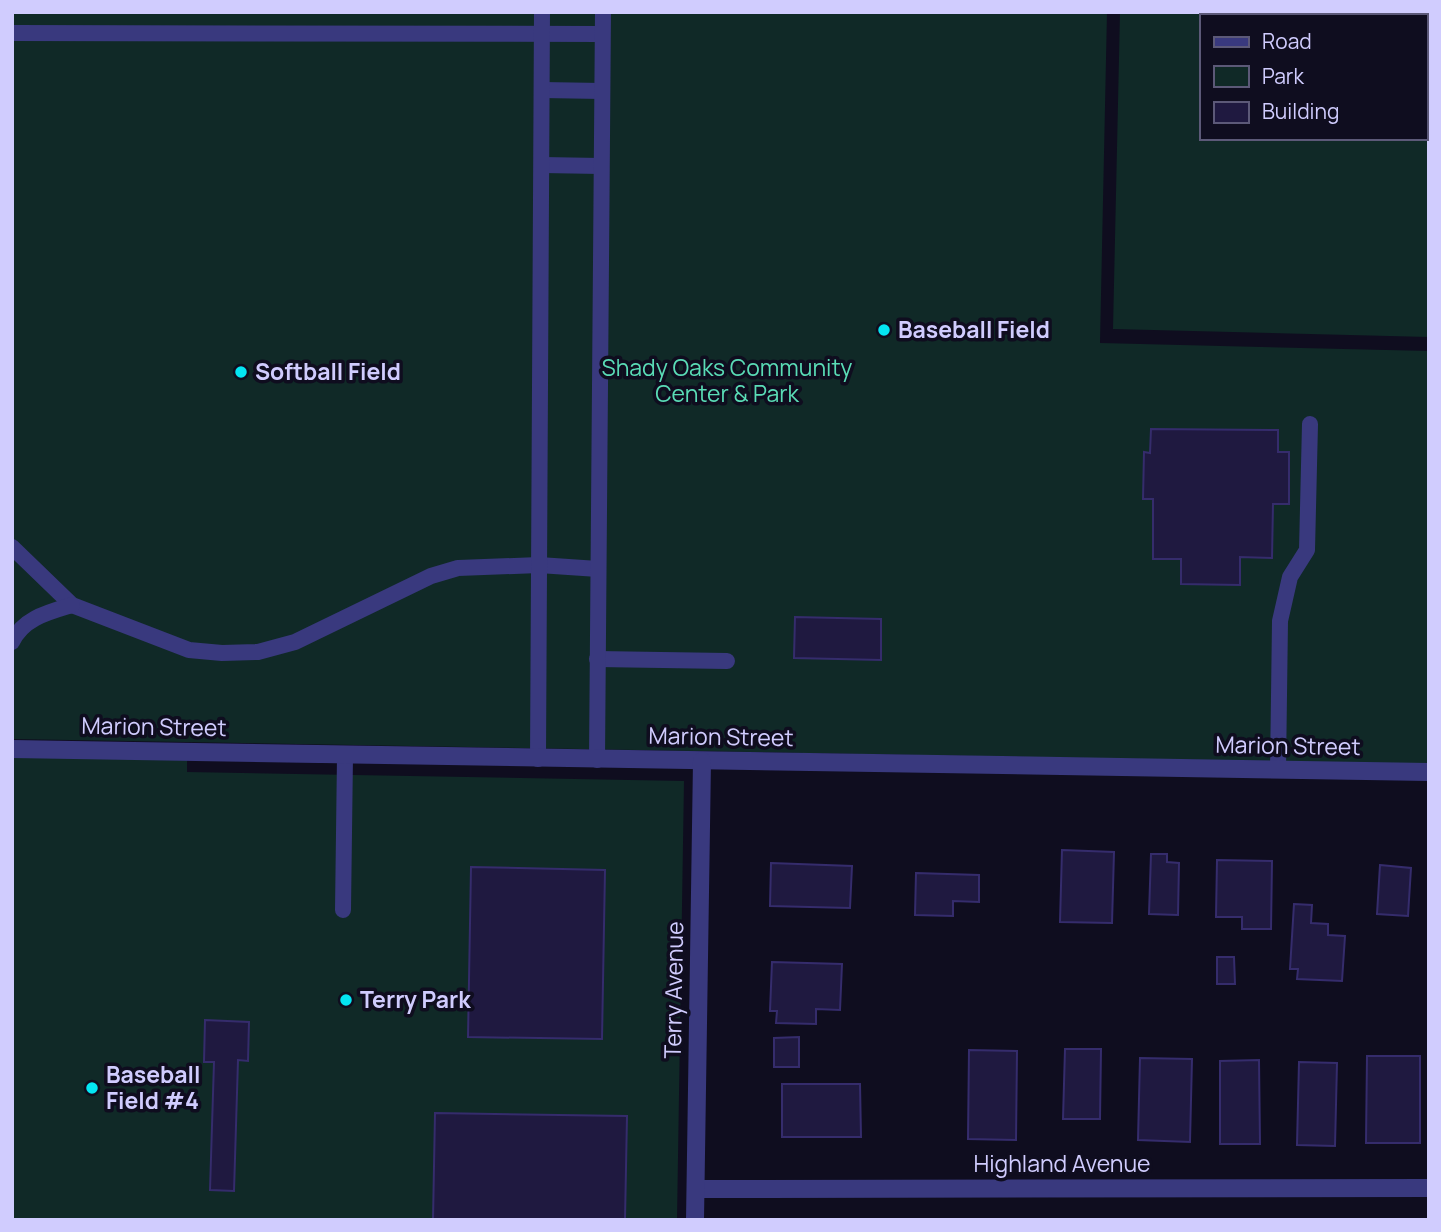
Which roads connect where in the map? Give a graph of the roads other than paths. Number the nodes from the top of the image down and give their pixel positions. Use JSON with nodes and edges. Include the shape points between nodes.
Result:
{"nodes":[{"id":1,"x":542,"y":12,"type":"edge"},
{"id":2,"x":603,"y":12,"type":"edge"},
{"id":3,"x":12,"y":33,"type":"edge"},
{"id":4,"x":602,"y":34,"type":"junction"},
{"id":5,"x":542,"y":35,"type":"junction"},
{"id":6,"x":542,"y":90,"type":"junction"},
{"id":7,"x":602,"y":91,"type":"junction"},
{"id":8,"x":542,"y":165,"type":"junction"},
{"id":9,"x":601,"y":166,"type":"junction"},
{"id":10,"x":1310,"y":424,"type":"dead end"},
{"id":11,"x":12,"y":547,"type":"edge"},
{"id":12,"x":539,"y":565,"type":"junction"},
{"id":13,"x":598,"y":569,"type":"junction"},
{"id":14,"x":72,"y":605,"type":"junction"},
{"id":15,"x":12,"y":642,"type":"edge"},
{"id":16,"x":597,"y":659,"type":"junction"},
{"id":17,"x":727,"y":661,"type":"dead end"},
{"id":18,"x":12,"y":749,"type":"edge"},
{"id":19,"x":345,"y":756,"type":"junction"},
{"id":20,"x":538,"y":759,"type":"junction"},
{"id":21,"x":597,"y":760,"type":"junction"},
{"id":22,"x":702,"y":761,"type":"junction"},
{"id":23,"x":1278,"y":770,"type":"junction"},
{"id":24,"x":1429,"y":772,"type":"edge"},
{"id":25,"x":343,"y":910,"type":"dead end"},
{"id":26,"x":1429,"y":1188,"type":"edge"},
{"id":27,"x":696,"y":1189,"type":"junction"},
{"id":28,"x":695,"y":1220,"type":"edge"}],
"edges":[{"from":1,"to":5,"type":"lane"},
{"from":2,"to":4,"type":"lane"},
{"from":3,"to":5,"type":"lane"},
{"from":4,"to":5,"type":"lane"},
{"from":4,"to":7,"type":"lane"},
{"from":5,"to":6,"type":"lane"},
{"from":6,"to":7,"type":"lane"},
{"from":6,"to":8,"type":"lane"},
{"from":7,"to":9,"type":"lane"},
{"from":8,"to":9,"type":"lane"},
{"from":8,"to":12,"type":"lane"},
{"from":9,"to":13,"type":"lane"},
{"from":10,"to":23,"type":"lane","via":[[1307,550],[1290,577],[1280,621]]},
{"from":11,"to":14,"type":"lane"},
{"from":12,"to":13,"type":"lane"},
{"from":12,"to":14,"type":"lane","via":[[458,568],[431,576],[295,642],[258,652],[189,650]]},
{"from":12,"to":20,"type":"lane"},
{"from":13,"to":16,"type":"lane"},
{"from":14,"to":15,"type":"lane","via":[[43,613],[16,633]]},
{"from":16,"to":17,"type":"lane"},
{"from":16,"to":21,"type":"lane"},
{"from":18,"to":19,"type":"street","name":"Marion Street"},
{"from":19,"to":20,"type":"street","name":"Marion Street"},
{"from":19,"to":25,"type":"lane"},
{"from":20,"to":21,"type":"street","name":"Marion Street"},
{"from":21,"to":22,"type":"street","name":"Marion Street"},
{"from":22,"to":23,"type":"street","name":"Marion Street"},
{"from":22,"to":27,"type":"street","name":"Terry Avenue"},
{"from":23,"to":24,"type":"street","name":"Marion Street"},
{"from":26,"to":27,"type":"street","name":"Highland Avenue"},
{"from":27,"to":28,"type":"street","name":"Terry Avenue"}]}
